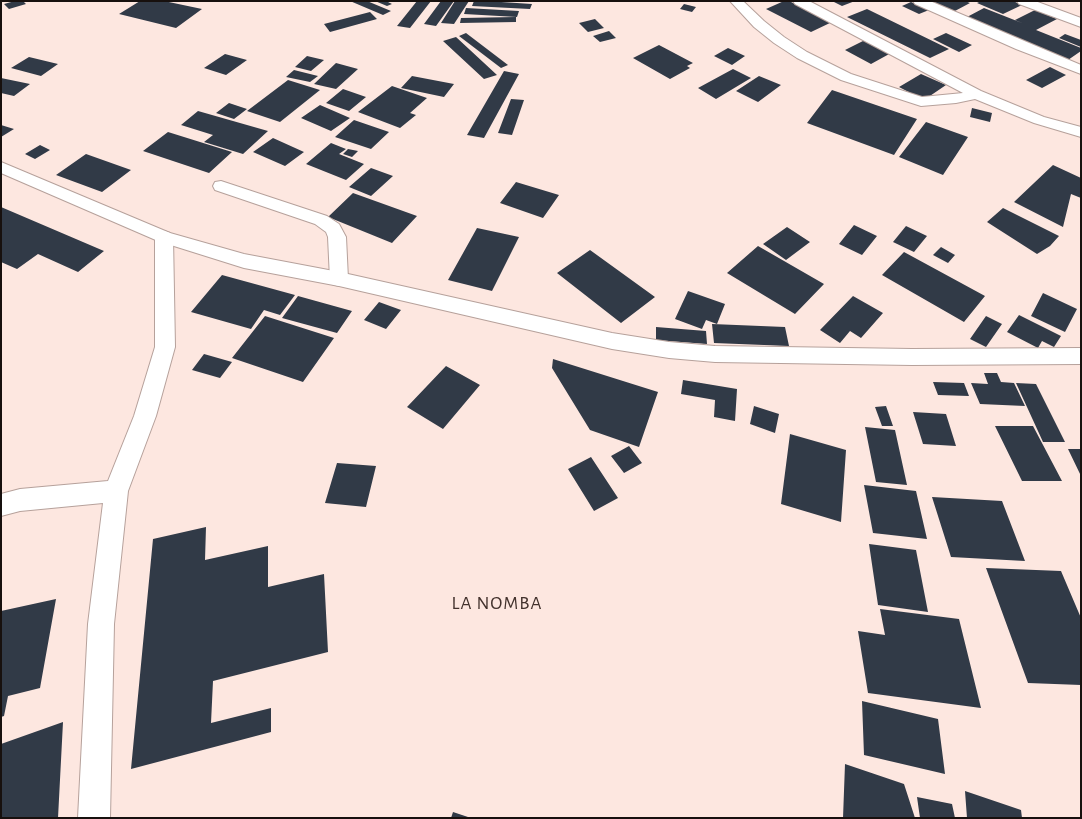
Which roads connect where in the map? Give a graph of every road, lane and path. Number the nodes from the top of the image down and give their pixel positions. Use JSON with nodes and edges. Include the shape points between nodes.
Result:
{"nodes":[{"id":1,"x":736,"y":1,"type":"edge"},
{"id":2,"x":799,"y":1,"type":"edge"},
{"id":3,"x":919,"y":1,"type":"edge"},
{"id":4,"x":1023,"y":1,"type":"edge"},
{"id":5,"x":1081,"y":23,"type":"edge"},
{"id":6,"x":1081,"y":70,"type":"edge"},
{"id":7,"x":976,"y":94,"type":"junction"},
{"id":8,"x":1081,"y":132,"type":"edge"},
{"id":9,"x":1,"y":167,"type":"edge"},
{"id":10,"x":221,"y":186,"type":"dead end"},
{"id":11,"x":164,"y":237,"type":"junction"},
{"id":12,"x":339,"y":279,"type":"junction"},
{"id":13,"x":1081,"y":356,"type":"edge"},
{"id":14,"x":116,"y":491,"type":"junction"},
{"id":15,"x":1,"y":506,"type":"edge"},
{"id":16,"x":94,"y":818,"type":"edge"}],
"edges":[{"from":1,"to":7,"type":"street","via":[[779,40],[802,55],[846,77],[921,102],[956,100]]},
{"from":2,"to":7,"type":"street"},
{"from":3,"to":6,"type":"street"},
{"from":4,"to":5,"type":"street"},
{"from":7,"to":8,"type":"street","via":[[1039,120]]},
{"from":9,"to":11,"type":"street"},
{"from":10,"to":12,"type":"street","via":[[321,220],[333,228],[337,237]]},
{"from":11,"to":12,"type":"street","via":[[244,261]]},
{"from":11,"to":14,"type":"street","via":[[165,347],[146,416]]},
{"from":12,"to":13,"type":"street","via":[[612,341],[669,350],[714,354]]},
{"from":14,"to":15,"type":"street","via":[[20,500]]},
{"from":14,"to":16,"type":"street","via":[[101,624]]}]}
